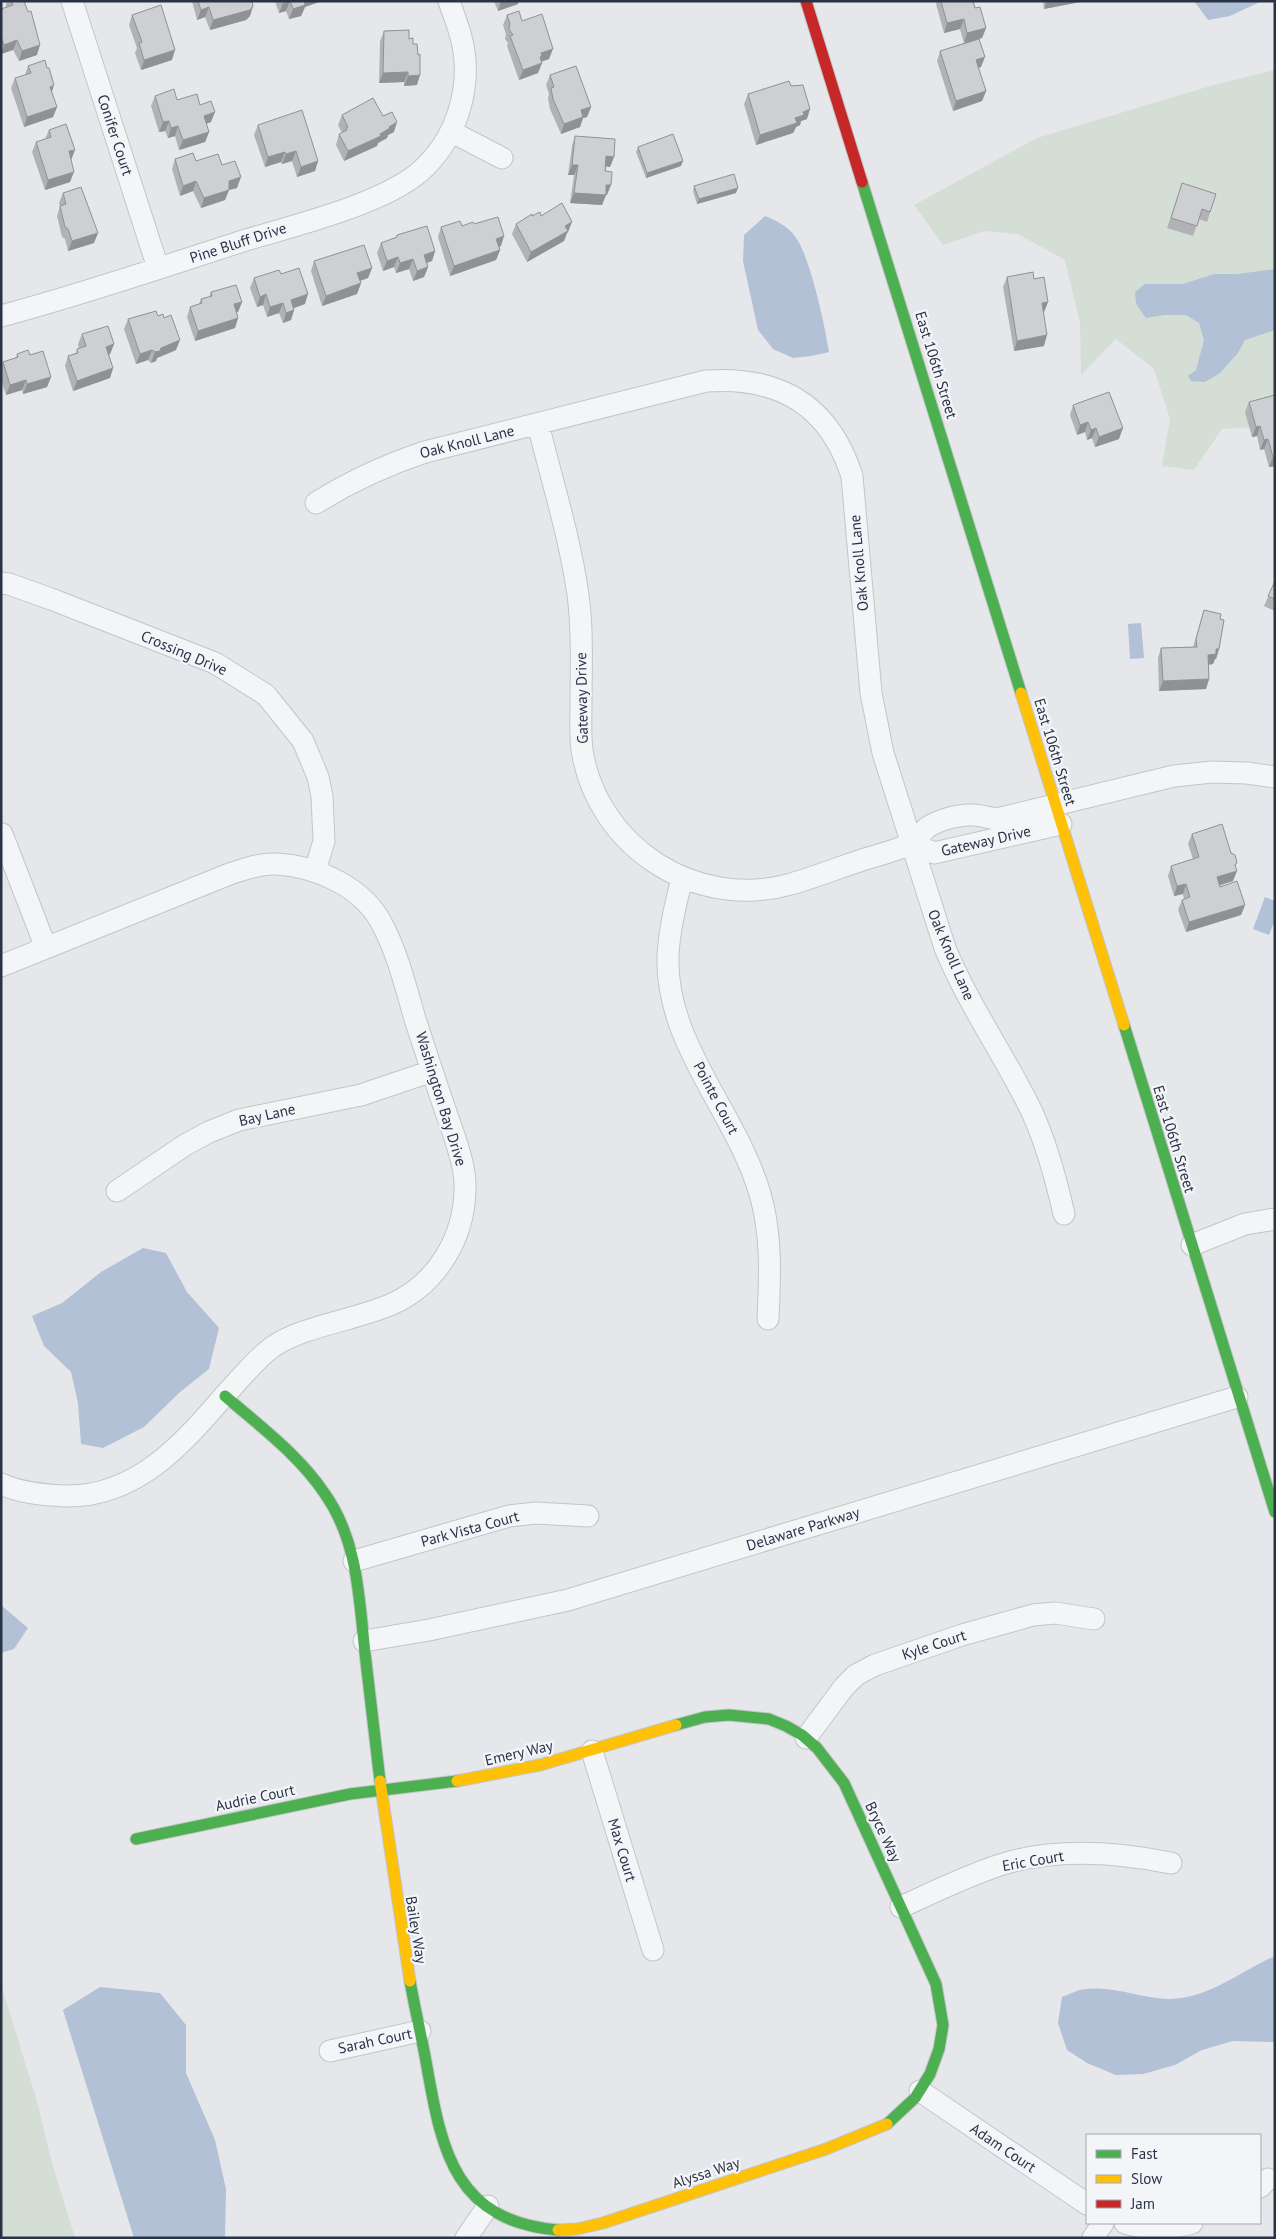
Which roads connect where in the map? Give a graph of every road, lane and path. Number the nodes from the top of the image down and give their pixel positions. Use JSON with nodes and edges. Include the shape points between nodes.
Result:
{"nodes":[{"id":1,"x":72,"y":1,"type":"edge"},
{"id":2,"x":449,"y":1,"type":"edge"},
{"id":3,"x":806,"y":1,"type":"edge"},
{"id":4,"x":452,"y":132,"type":"junction"},
{"id":5,"x":502,"y":158,"type":"dead end"},
{"id":6,"x":158,"y":268,"type":"junction"},
{"id":7,"x":1,"y":316,"type":"edge"},
{"id":8,"x":538,"y":424,"type":"junction"},
{"id":9,"x":316,"y":504,"type":"dead end"},
{"id":10,"x":1,"y":583,"type":"edge"},
{"id":11,"x":1275,"y":777,"type":"edge"},
{"id":12,"x":1058,"y":815,"type":"junction"},
{"id":13,"x":2,"y":834,"type":"edge"},
{"id":14,"x":912,"y":843,"type":"junction"},
{"id":15,"x":315,"y":871,"type":"junction"},
{"id":16,"x":682,"y":878,"type":"junction"},
{"id":17,"x":46,"y":948,"type":"junction"},
{"id":18,"x":1,"y":966,"type":"edge"},
{"id":19,"x":432,"y":1071,"type":"junction"},
{"id":20,"x":117,"y":1192,"type":"dead end"},
{"id":21,"x":1064,"y":1214,"type":"dead end"},
{"id":22,"x":1275,"y":1219,"type":"edge"},
{"id":23,"x":1192,"y":1245,"type":"junction"},
{"id":24,"x":768,"y":1319,"type":"dead end"},
{"id":25,"x":225,"y":1396,"type":"junction"},
{"id":26,"x":1238,"y":1397,"type":"junction"},
{"id":27,"x":1,"y":1484,"type":"edge"},
{"id":28,"x":1275,"y":1512,"type":"edge"},
{"id":29,"x":588,"y":1516,"type":"dead end"},
{"id":30,"x":354,"y":1562,"type":"junction"},
{"id":31,"x":1094,"y":1619,"type":"dead end"},
{"id":32,"x":364,"y":1641,"type":"junction"},
{"id":33,"x":661,"y":1729,"type":"joint"},
{"id":34,"x":806,"y":1738,"type":"junction"},
{"id":35,"x":592,"y":1751,"type":"junction"},
{"id":36,"x":381,"y":1790,"type":"junction"},
{"id":37,"x":136,"y":1839,"type":"dead end"},
{"id":38,"x":1171,"y":1863,"type":"dead end"},
{"id":39,"x":901,"y":1907,"type":"junction"},
{"id":40,"x":653,"y":1950,"type":"dead end"},
{"id":41,"x":420,"y":2031,"type":"junction"},
{"id":42,"x":330,"y":2051,"type":"dead end"},
{"id":43,"x":920,"y":2091,"type":"junction"},
{"id":44,"x":1086,"y":2203,"type":"edge"},
{"id":45,"x":488,"y":2206,"type":"junction"},
{"id":46,"x":1102,"y":2224,"type":"edge"},
{"id":47,"x":1131,"y":2224,"type":"edge"},
{"id":48,"x":1188,"y":2224,"type":"edge"},
{"id":49,"x":466,"y":2238,"type":"edge"},
{"id":50,"x":1093,"y":2238,"type":"edge"}],
"edges":[{"from":1,"to":6,"type":"street","name":"Conifer Court"},
{"from":2,"to":4,"type":"street","name":"Pine Bluff Drive","via":[[465,62],[464,88]]},
{"from":3,"to":12,"type":"street","name":"East 106th Street"},
{"from":4,"to":5,"type":"street"},
{"from":4,"to":6,"type":"street","name":"Pine Bluff Drive","via":[[426,167],[405,184],[377,197]]},
{"from":6,"to":7,"type":"street","name":"Pine Bluff Drive"},
{"from":8,"to":9,"type":"street","name":"Oak Knoll Lane","via":[[389,464],[361,476]]},
{"from":8,"to":14,"type":"street","name":"Oak Knoll Lane","via":[[706,381],[730,380],[766,385],[820,416],[836,439],[852,476],[871,693],[883,752]]},
{"from":8,"to":16,"type":"street","name":"Gateway Drive","via":[[578,595],[582,750],[588,772],[606,814],[626,839],[653,863]]},
{"from":10,"to":15,"type":"street","name":"Crossing Drive","via":[[51,599],[215,663],[266,695],[303,741],[318,776],[324,840]]},
{"from":11,"to":12,"type":"street","via":[[1212,772],[1174,776]]},
{"from":12,"to":14,"type":"street","name":"Gateway Drive","via":[[934,853]]},
{"from":12,"to":14,"type":"street","name":"Gateway Drive","via":[[997,819],[972,814],[944,820],[928,828]]},
{"from":12,"to":23,"type":"street","name":"East 106th Street"},
{"from":13,"to":17,"type":"street"},
{"from":14,"to":16,"type":"street","name":"Gateway Drive","via":[[767,890],[709,886]]},
{"from":14,"to":21,"type":"street","name":"Oak Knoll Lane","via":[[954,971],[1044,1140]]},
{"from":15,"to":17,"type":"street","name":"Washington Bay Drive","via":[[274,864],[253,867]]},
{"from":15,"to":19,"type":"street","name":"Washington Bay Drive","via":[[350,889],[383,924]]},
{"from":16,"to":24,"type":"street","name":"Pointe Court","via":[[671,926],[668,957],[671,990],[683,1032],[745,1151],[760,1194],[769,1261]]},
{"from":17,"to":18,"type":"street","name":"Washington Bay Drive"},
{"from":19,"to":20,"type":"street","name":"Bay Lane","via":[[361,1095],[239,1120],[185,1145]]},
{"from":19,"to":25,"type":"street","name":"Washington Bay Drive","via":[[463,1167],[466,1189],[463,1211],[447,1257],[422,1285],[392,1304],[276,1345],[255,1360]]},
{"from":22,"to":23,"type":"street","via":[[1245,1224]]},
{"from":23,"to":26,"type":"street","name":"East 106th Street"},
{"from":25,"to":27,"type":"street","name":"Washington Bay Drive","via":[[164,1460],[126,1484],[79,1496],[28,1493]]},
{"from":25,"to":30,"type":"street","name":"Bailey Way","via":[[296,1459],[332,1501]]},
{"from":26,"to":28,"type":"street","name":"East 106th Street"},
{"from":26,"to":32,"type":"street","name":"Delaware Parkway","via":[[578,1598]]},
{"from":29,"to":30,"type":"street","name":"Park Vista Court","via":[[536,1513],[509,1516]]},
{"from":30,"to":32,"type":"street","name":"Bailey Way"},
{"from":31,"to":34,"type":"street","name":"Kyle Court","via":[[1055,1613],[1033,1615],[875,1665],[856,1675],[844,1687]]},
{"from":32,"to":36,"type":"street","name":"Bailey Way"},
{"from":33,"to":34,"type":"street","name":"Bryce Way","via":[[732,1713],[778,1721]]},
{"from":33,"to":35,"type":"street","name":"Emery Way"},
{"from":34,"to":39,"type":"street","name":"Bryce Way","via":[[833,1765],[844,1784]]},
{"from":35,"to":36,"type":"street","name":"Emery Way","via":[[481,1778]]},
{"from":35,"to":40,"type":"street","name":"Max Court"},
{"from":36,"to":37,"type":"street","name":"Audrie Court"},
{"from":36,"to":41,"type":"street","name":"Bailey Way","via":[[393,1882]]},
{"from":38,"to":39,"type":"street","name":"Eric Court","via":[[1140,1857],[1054,1854],[1002,1864]]},
{"from":39,"to":43,"type":"street","name":"Bryce Way","via":[[928,1964],[940,2003],[939,2049]]},
{"from":41,"to":42,"type":"street","name":"Sarah Court"},
{"from":41,"to":45,"type":"street","name":"Bailey Way","via":[[448,2156],[459,2178],[476,2198]]},
{"from":43,"to":44,"type":"street","name":"Adam Court"},
{"from":43,"to":45,"type":"street","name":"Alyssa Way","via":[[900,2114],[883,2127],[603,2223],[575,2230],[552,2230],[524,2224]]},
{"from":45,"to":49,"type":"street"},
{"from":46,"to":50,"type":"street"},
{"from":47,"to":48,"type":"street","via":[[1155,2228]]}]}
